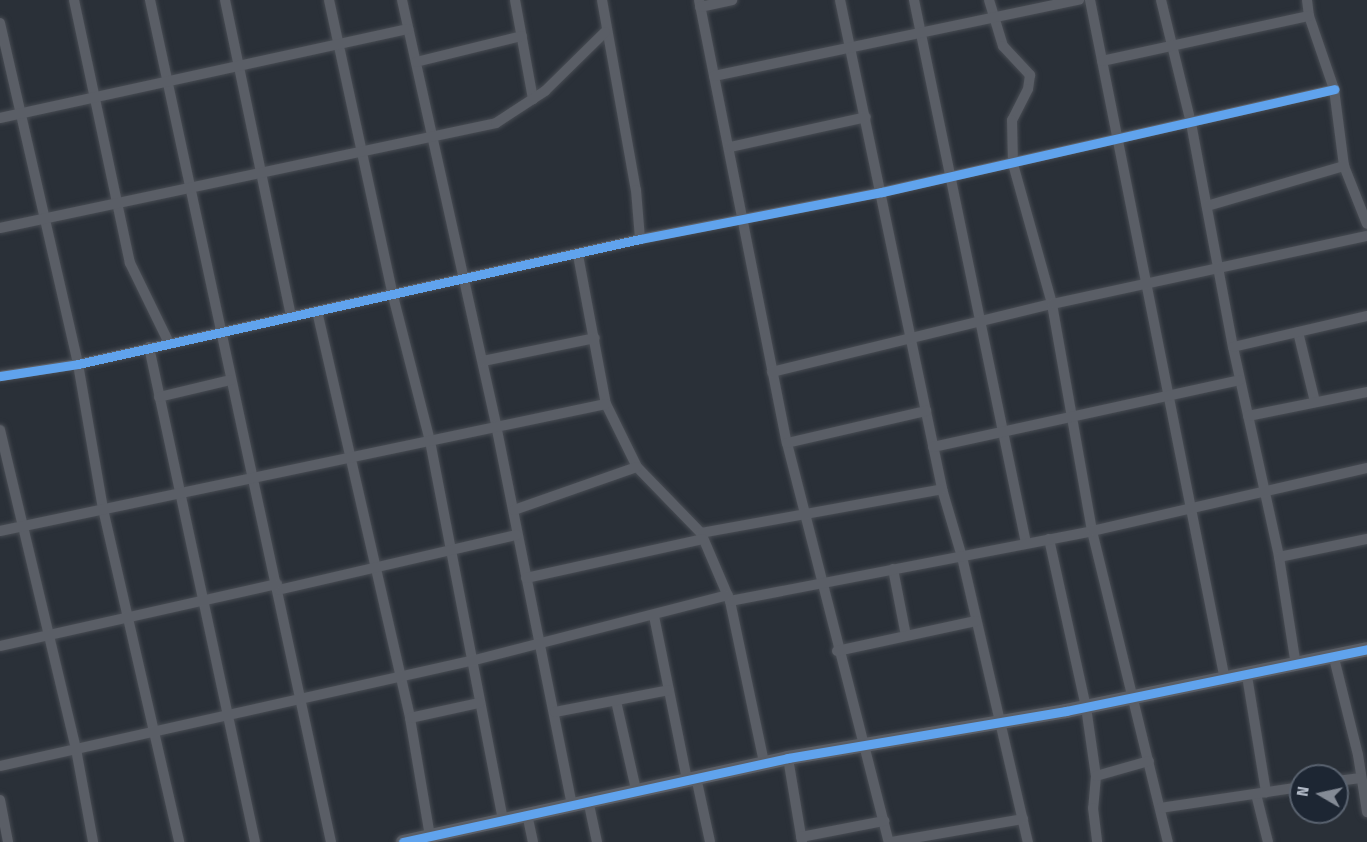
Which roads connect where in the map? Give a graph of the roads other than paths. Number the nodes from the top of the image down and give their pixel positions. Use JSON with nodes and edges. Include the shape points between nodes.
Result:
{"nodes":[{"id":1,"x":74,"y":0,"type":"edge"},
{"id":2,"x":150,"y":0,"type":"edge"},
{"id":3,"x":225,"y":0,"type":"edge"},
{"id":4,"x":329,"y":0,"type":"edge"},
{"id":5,"x":402,"y":0,"type":"edge"},
{"id":6,"x":515,"y":0,"type":"edge"},
{"id":7,"x":602,"y":0,"type":"edge"},
{"id":8,"x":732,"y":0,"type":"edge"},
{"id":9,"x":840,"y":0,"type":"edge"},
{"id":10,"x":914,"y":0,"type":"edge"},
{"id":11,"x":989,"y":0,"type":"edge"},
{"id":12,"x":1079,"y":0,"type":"edge"},
{"id":13,"x":1090,"y":0,"type":"edge"},
{"id":14,"x":1161,"y":0,"type":"edge"},
{"id":15,"x":1308,"y":0,"type":"edge"},
{"id":16,"x":700,"y":3,"type":"edge"},
{"id":17,"x":1309,"y":16,"type":"junction"},
{"id":18,"x":994,"y":19,"type":"junction"},
{"id":19,"x":0,"y":23,"type":"edge"},
{"id":20,"x":408,"y":29,"type":"junction"},
{"id":21,"x":605,"y":32,"type":"junction"},
{"id":22,"x":921,"y":35,"type":"junction"},
{"id":23,"x":522,"y":36,"type":"junction"},
{"id":24,"x":339,"y":43,"type":"junction"},
{"id":25,"x":1171,"y":45,"type":"junction"},
{"id":26,"x":850,"y":49,"type":"junction"},
{"id":27,"x":1102,"y":61,"type":"junction"},
{"id":28,"x":416,"y":62,"type":"junction"},
{"id":29,"x":237,"y":66,"type":"junction"},
{"id":30,"x":714,"y":76,"type":"junction"},
{"id":31,"x":168,"y":82,"type":"junction"},
{"id":32,"x":1334,"y":89,"type":"junction"},
{"id":33,"x":93,"y":99,"type":"junction"},
{"id":34,"x":533,"y":99,"type":"junction"},
{"id":35,"x":20,"y":115,"type":"junction"},
{"id":36,"x":866,"y":117,"type":"junction"},
{"id":37,"x":0,"y":118,"type":"edge"},
{"id":38,"x":1191,"y":123,"type":"junction"},
{"id":39,"x":433,"y":137,"type":"junction"},
{"id":40,"x":1117,"y":139,"type":"junction"},
{"id":41,"x":730,"y":147,"type":"junction"},
{"id":42,"x":363,"y":154,"type":"junction"},
{"id":43,"x":1013,"y":164,"type":"junction"},
{"id":44,"x":1344,"y":166,"type":"junction"},
{"id":45,"x":264,"y":173,"type":"junction"},
{"id":46,"x":948,"y":177,"type":"junction"},
{"id":47,"x":193,"y":187,"type":"junction"},
{"id":48,"x":882,"y":192,"type":"junction"},
{"id":49,"x":118,"y":204,"type":"junction"},
{"id":50,"x":1207,"y":206,"type":"junction"},
{"id":51,"x":45,"y":219,"type":"junction"},
{"id":52,"x":745,"y":220,"type":"junction"},
{"id":53,"x":1367,"y":224,"type":"edge"},
{"id":54,"x":0,"y":228,"type":"edge"},
{"id":55,"x":1367,"y":236,"type":"edge"},
{"id":56,"x":640,"y":239,"type":"junction"},
{"id":57,"x":578,"y":255,"type":"junction"},
{"id":58,"x":1219,"y":270,"type":"junction"},
{"id":59,"x":464,"y":280,"type":"junction"},
{"id":60,"x":1146,"y":286,"type":"junction"},
{"id":61,"x":393,"y":296,"type":"junction"},
{"id":62,"x":1052,"y":304,"type":"junction"},
{"id":63,"x":317,"y":311,"type":"junction"},
{"id":64,"x":291,"y":316,"type":"junction"},
{"id":65,"x":1367,"y":316,"type":"edge"},
{"id":66,"x":981,"y":322,"type":"junction"},
{"id":67,"x":222,"y":332,"type":"junction"},
{"id":68,"x":1298,"y":332,"type":"junction"},
{"id":69,"x":595,"y":338,"type":"junction"},
{"id":70,"x":911,"y":338,"type":"junction"},
{"id":71,"x":169,"y":343,"type":"junction"},
{"id":72,"x":149,"y":347,"type":"junction"},
{"id":73,"x":1233,"y":347,"type":"junction"},
{"id":74,"x":483,"y":361,"type":"junction"},
{"id":75,"x":78,"y":364,"type":"junction"},
{"id":76,"x":772,"y":372,"type":"junction"},
{"id":77,"x":0,"y":376,"type":"edge"},
{"id":78,"x":231,"y":380,"type":"junction"},
{"id":79,"x":1240,"y":380,"type":"junction"},
{"id":80,"x":1367,"y":392,"type":"edge"},
{"id":81,"x":159,"y":397,"type":"junction"},
{"id":82,"x":1171,"y":397,"type":"junction"},
{"id":83,"x":1315,"y":402,"type":"junction"},
{"id":84,"x":606,"y":404,"type":"junction"},
{"id":85,"x":926,"y":411,"type":"junction"},
{"id":86,"x":1074,"y":416,"type":"junction"},
{"id":87,"x":1248,"y":416,"type":"junction"},
{"id":88,"x":496,"y":425,"type":"junction"},
{"id":89,"x":0,"y":430,"type":"edge"},
{"id":90,"x":1004,"y":434,"type":"junction"},
{"id":91,"x":430,"y":441,"type":"junction"},
{"id":92,"x":787,"y":443,"type":"junction"},
{"id":93,"x":933,"y":447,"type":"junction"},
{"id":94,"x":352,"y":456,"type":"junction"},
{"id":95,"x":637,"y":467,"type":"junction"},
{"id":96,"x":1367,"y":468,"type":"edge"},
{"id":97,"x":250,"y":478,"type":"junction"},
{"id":98,"x":942,"y":489,"type":"junction"},
{"id":99,"x":1265,"y":490,"type":"junction"},
{"id":100,"x":180,"y":494,"type":"junction"},
{"id":101,"x":103,"y":509,"type":"junction"},
{"id":102,"x":514,"y":510,"type":"junction"},
{"id":103,"x":1190,"y":510,"type":"junction"},
{"id":104,"x":808,"y":516,"type":"junction"},
{"id":105,"x":22,"y":527,"type":"junction"},
{"id":106,"x":0,"y":531,"type":"edge"},
{"id":107,"x":1092,"y":531,"type":"junction"},
{"id":108,"x":517,"y":535,"type":"junction"},
{"id":109,"x":702,"y":536,"type":"junction"},
{"id":110,"x":1049,"y":539,"type":"junction"},
{"id":111,"x":1367,"y":539,"type":"edge"},
{"id":112,"x":1026,"y":543,"type":"junction"},
{"id":113,"x":449,"y":547,"type":"junction"},
{"id":114,"x":962,"y":557,"type":"junction"},
{"id":115,"x":1279,"y":557,"type":"junction"},
{"id":116,"x":374,"y":567,"type":"junction"},
{"id":117,"x":893,"y":569,"type":"junction"},
{"id":118,"x":526,"y":578,"type":"junction"},
{"id":119,"x":822,"y":582,"type":"junction"},
{"id":120,"x":278,"y":587,"type":"junction"},
{"id":121,"x":729,"y":598,"type":"junction"},
{"id":122,"x":203,"y":600,"type":"junction"},
{"id":123,"x":654,"y":616,"type":"junction"},
{"id":124,"x":127,"y":619,"type":"junction"},
{"id":125,"x":976,"y":621,"type":"junction"},
{"id":126,"x":47,"y":635,"type":"junction"},
{"id":127,"x":906,"y":636,"type":"junction"},
{"id":128,"x":542,"y":643,"type":"junction"},
{"id":129,"x":0,"y":646,"type":"edge"},
{"id":130,"x":1367,"y":649,"type":"edge"},
{"id":131,"x":837,"y":651,"type":"junction"},
{"id":132,"x":1334,"y":658,"type":"junction"},
{"id":133,"x":471,"y":661,"type":"junction"},
{"id":134,"x":1296,"y":665,"type":"junction"},
{"id":135,"x":398,"y":675,"type":"junction"},
{"id":136,"x":1247,"y":675,"type":"junction"},
{"id":137,"x":1225,"y":680,"type":"junction"},
{"id":138,"x":669,"y":690,"type":"junction"},
{"id":139,"x":1135,"y":696,"type":"junction"},
{"id":140,"x":301,"y":699,"type":"junction"},
{"id":141,"x":616,"y":701,"type":"junction"},
{"id":142,"x":479,"y":703,"type":"junction"},
{"id":143,"x":1086,"y":707,"type":"junction"},
{"id":144,"x":555,"y":712,"type":"junction"},
{"id":145,"x":228,"y":716,"type":"junction"},
{"id":146,"x":410,"y":718,"type":"junction"},
{"id":147,"x":998,"y":724,"type":"junction"},
{"id":148,"x":155,"y":732,"type":"junction"},
{"id":149,"x":862,"y":744,"type":"junction"},
{"id":150,"x":76,"y":749,"type":"junction"},
{"id":151,"x":1363,"y":755,"type":"edge"},
{"id":152,"x":788,"y":758,"type":"junction"},
{"id":153,"x":1149,"y":761,"type":"junction"},
{"id":154,"x":764,"y":762,"type":"junction"},
{"id":155,"x":0,"y":766,"type":"edge"},
{"id":156,"x":1096,"y":776,"type":"junction"},
{"id":157,"x":692,"y":778,"type":"junction"},
{"id":158,"x":1361,"y":778,"type":"junction"},
{"id":159,"x":1349,"y":780,"type":"edge"},
{"id":160,"x":1289,"y":789,"type":"edge"},
{"id":161,"x":636,"y":790,"type":"junction"},
{"id":162,"x":1261,"y":793,"type":"junction"},
{"id":163,"x":0,"y":800,"type":"edge"},
{"id":164,"x":588,"y":800,"type":"junction"},
{"id":165,"x":572,"y":804,"type":"junction"},
{"id":166,"x":1160,"y":808,"type":"junction"},
{"id":167,"x":1367,"y":812,"type":"edge"},
{"id":168,"x":527,"y":814,"type":"junction"},
{"id":169,"x":503,"y":819,"type":"junction"},
{"id":170,"x":1023,"y":819,"type":"junction"},
{"id":171,"x":884,"y":821,"type":"junction"},
{"id":172,"x":435,"y":837,"type":"edge"},
{"id":173,"x":801,"y":839,"type":"edge"},
{"id":174,"x":8,"y":842,"type":"edge"},
{"id":175,"x":93,"y":842,"type":"edge"},
{"id":176,"x":179,"y":842,"type":"edge"},
{"id":177,"x":255,"y":842,"type":"edge"},
{"id":178,"x":331,"y":842,"type":"edge"},
{"id":179,"x":403,"y":842,"type":"edge"},
{"id":180,"x":533,"y":842,"type":"edge"},
{"id":181,"x":597,"y":842,"type":"edge"},
{"id":182,"x":710,"y":842,"type":"edge"},
{"id":183,"x":890,"y":842,"type":"edge"},
{"id":184,"x":1028,"y":842,"type":"edge"},
{"id":185,"x":1097,"y":842,"type":"edge"},
{"id":186,"x":1168,"y":842,"type":"edge"},
{"id":187,"x":1268,"y":842,"type":"edge"}],
"edges":[{"from":1,"to":33,"type":"street"},
{"from":2,"to":31,"type":"street"},
{"from":3,"to":29,"type":"street"},
{"from":4,"to":24,"type":"street"},
{"from":5,"to":20,"type":"street"},
{"from":6,"to":23,"type":"street"},
{"from":7,"to":21,"type":"street"},
{"from":8,"to":16,"type":"street"},
{"from":9,"to":26,"type":"street"},
{"from":10,"to":22,"type":"street"},
{"from":11,"to":18,"type":"street"},
{"from":12,"to":18,"type":"street"},
{"from":13,"to":27,"type":"street"},
{"from":14,"to":25,"type":"street"},
{"from":15,"to":17,"type":"street"},
{"from":16,"to":30,"type":"street"},
{"from":17,"to":25,"type":"street"},
{"from":17,"to":32,"type":"street"},
{"from":18,"to":22,"type":"street"},
{"from":18,"to":43,"type":"street","via":[[1003,46],[1030,75],[1028,89],[1012,120]]},
{"from":19,"to":35,"type":"street"},
{"from":20,"to":24,"type":"street"},
{"from":20,"to":28,"type":"street"},
{"from":21,"to":34,"type":"street"},
{"from":21,"to":56,"type":"street","via":[[636,190]]},
{"from":22,"to":26,"type":"street"},
{"from":22,"to":46,"type":"street"},
{"from":23,"to":28,"type":"street"},
{"from":23,"to":34,"type":"street"},
{"from":24,"to":29,"type":"street"},
{"from":24,"to":42,"type":"street"},
{"from":25,"to":27,"type":"street"},
{"from":25,"to":38,"type":"street"},
{"from":26,"to":30,"type":"street"},
{"from":26,"to":36,"type":"street"},
{"from":27,"to":40,"type":"street"},
{"from":28,"to":39,"type":"street"},
{"from":29,"to":31,"type":"street"},
{"from":29,"to":45,"type":"street"},
{"from":30,"to":41,"type":"street"},
{"from":31,"to":33,"type":"street"},
{"from":31,"to":47,"type":"street"},
{"from":32,"to":38,"type":"street"},
{"from":32,"to":44,"type":"street"},
{"from":33,"to":35,"type":"street"},
{"from":33,"to":49,"type":"street"},
{"from":34,"to":39,"type":"street","via":[[496,123]]},
{"from":35,"to":37,"type":"street"},
{"from":35,"to":51,"type":"street"},
{"from":36,"to":41,"type":"street"},
{"from":36,"to":48,"type":"street"},
{"from":38,"to":40,"type":"street"},
{"from":38,"to":50,"type":"street"},
{"from":39,"to":42,"type":"street"},
{"from":39,"to":59,"type":"street"},
{"from":40,"to":43,"type":"street"},
{"from":40,"to":60,"type":"street"},
{"from":41,"to":52,"type":"street"},
{"from":42,"to":45,"type":"street"},
{"from":42,"to":61,"type":"street"},
{"from":43,"to":46,"type":"street"},
{"from":43,"to":62,"type":"street"},
{"from":44,"to":50,"type":"street"},
{"from":44,"to":53,"type":"street"},
{"from":45,"to":47,"type":"street"},
{"from":45,"to":64,"type":"street"},
{"from":46,"to":48,"type":"street"},
{"from":46,"to":66,"type":"street"},
{"from":47,"to":49,"type":"street"},
{"from":47,"to":67,"type":"street"},
{"from":48,"to":52,"type":"street"},
{"from":48,"to":70,"type":"street"},
{"from":49,"to":51,"type":"street"},
{"from":49,"to":71,"type":"street","via":[[130,262]]},
{"from":50,"to":58,"type":"street"},
{"from":51,"to":54,"type":"street"},
{"from":51,"to":75,"type":"street"},
{"from":52,"to":56,"type":"street"},
{"from":52,"to":76,"type":"street"},
{"from":55,"to":58,"type":"street"},
{"from":56,"to":57,"type":"street"},
{"from":57,"to":59,"type":"street"},
{"from":57,"to":69,"type":"street"},
{"from":58,"to":60,"type":"street"},
{"from":58,"to":73,"type":"street"},
{"from":59,"to":61,"type":"street"},
{"from":59,"to":74,"type":"street"},
{"from":60,"to":62,"type":"street"},
{"from":60,"to":82,"type":"street"},
{"from":61,"to":63,"type":"street"},
{"from":61,"to":91,"type":"street"},
{"from":62,"to":66,"type":"street"},
{"from":62,"to":86,"type":"street"},
{"from":63,"to":64,"type":"street"},
{"from":63,"to":94,"type":"street"},
{"from":64,"to":67,"type":"street"},
{"from":65,"to":68,"type":"street"},
{"from":66,"to":70,"type":"street"},
{"from":66,"to":90,"type":"street"},
{"from":67,"to":71,"type":"street"},
{"from":67,"to":78,"type":"street"},
{"from":68,"to":73,"type":"street"},
{"from":68,"to":83,"type":"street"},
{"from":69,"to":74,"type":"street"},
{"from":69,"to":84,"type":"street"},
{"from":70,"to":76,"type":"street"},
{"from":70,"to":85,"type":"street"},
{"from":71,"to":72,"type":"street"},
{"from":72,"to":75,"type":"street"},
{"from":72,"to":81,"type":"street"},
{"from":73,"to":79,"type":"street"},
{"from":74,"to":88,"type":"street"},
{"from":75,"to":77,"type":"street"},
{"from":75,"to":101,"type":"street"},
{"from":76,"to":92,"type":"street"},
{"from":78,"to":81,"type":"street"},
{"from":78,"to":97,"type":"street"},
{"from":79,"to":82,"type":"street"},
{"from":79,"to":87,"type":"street"},
{"from":80,"to":83,"type":"street"},
{"from":81,"to":100,"type":"street"},
{"from":82,"to":86,"type":"street"},
{"from":82,"to":103,"type":"street"},
{"from":83,"to":87,"type":"street"},
{"from":84,"to":88,"type":"street"},
{"from":84,"to":95,"type":"street"},
{"from":85,"to":92,"type":"street"},
{"from":85,"to":93,"type":"street"},
{"from":86,"to":90,"type":"street"},
{"from":86,"to":107,"type":"street"},
{"from":87,"to":99,"type":"street"},
{"from":88,"to":91,"type":"street"},
{"from":88,"to":102,"type":"street"},
{"from":89,"to":105,"type":"street"},
{"from":90,"to":93,"type":"street"},
{"from":90,"to":112,"type":"street"},
{"from":91,"to":94,"type":"street"},
{"from":91,"to":113,"type":"street"},
{"from":92,"to":104,"type":"street"},
{"from":93,"to":98,"type":"street"},
{"from":94,"to":97,"type":"street"},
{"from":94,"to":116,"type":"street"},
{"from":95,"to":102,"type":"street"},
{"from":95,"to":109,"type":"street"},
{"from":96,"to":99,"type":"street"},
{"from":97,"to":100,"type":"street"},
{"from":97,"to":120,"type":"street"},
{"from":98,"to":104,"type":"street"},
{"from":98,"to":114,"type":"street"},
{"from":99,"to":103,"type":"street"},
{"from":99,"to":115,"type":"street"},
{"from":100,"to":101,"type":"street"},
{"from":100,"to":122,"type":"street"},
{"from":101,"to":105,"type":"street"},
{"from":101,"to":124,"type":"street"},
{"from":102,"to":108,"type":"street"},
{"from":103,"to":107,"type":"street"},
{"from":103,"to":137,"type":"street"},
{"from":104,"to":109,"type":"street"},
{"from":104,"to":119,"type":"street"},
{"from":105,"to":106,"type":"street"},
{"from":105,"to":126,"type":"street"},
{"from":107,"to":110,"type":"street"},
{"from":107,"to":139,"type":"street"},
{"from":108,"to":113,"type":"street"},
{"from":108,"to":118,"type":"street"},
{"from":109,"to":118,"type":"street"},
{"from":109,"to":121,"type":"street"},
{"from":110,"to":112,"type":"street"},
{"from":110,"to":143,"type":"street"},
{"from":111,"to":115,"type":"street"},
{"from":112,"to":114,"type":"street"},
{"from":113,"to":116,"type":"street"},
{"from":113,"to":133,"type":"street"},
{"from":114,"to":117,"type":"street"},
{"from":114,"to":125,"type":"street"},
{"from":115,"to":134,"type":"street"},
{"from":116,"to":120,"type":"street"},
{"from":116,"to":135,"type":"street"},
{"from":117,"to":119,"type":"street"},
{"from":117,"to":127,"type":"street"},
{"from":118,"to":128,"type":"street"},
{"from":119,"to":121,"type":"street"},
{"from":119,"to":131,"type":"street"},
{"from":120,"to":122,"type":"street"},
{"from":120,"to":140,"type":"street"},
{"from":121,"to":123,"type":"street"},
{"from":121,"to":154,"type":"street"},
{"from":122,"to":124,"type":"street"},
{"from":122,"to":145,"type":"street"},
{"from":123,"to":128,"type":"street"},
{"from":123,"to":138,"type":"street"},
{"from":124,"to":126,"type":"street"},
{"from":124,"to":148,"type":"street"},
{"from":125,"to":127,"type":"street"},
{"from":125,"to":147,"type":"street"},
{"from":126,"to":129,"type":"street"},
{"from":126,"to":150,"type":"street"},
{"from":127,"to":131,"type":"street"},
{"from":128,"to":133,"type":"street"},
{"from":128,"to":144,"type":"street"},
{"from":130,"to":132,"type":"street"},
{"from":131,"to":149,"type":"street"},
{"from":132,"to":134,"type":"street"},
{"from":132,"to":151,"type":"street"},
{"from":133,"to":135,"type":"street"},
{"from":133,"to":142,"type":"street"},
{"from":134,"to":136,"type":"street"},
{"from":135,"to":140,"type":"street"},
{"from":135,"to":146,"type":"street"},
{"from":136,"to":137,"type":"street"},
{"from":136,"to":162,"type":"street"},
{"from":137,"to":139,"type":"street"},
{"from":138,"to":141,"type":"street"},
{"from":138,"to":157,"type":"street"},
{"from":139,"to":143,"type":"street"},
{"from":139,"to":153,"type":"street"},
{"from":140,"to":145,"type":"street"},
{"from":140,"to":178,"type":"street"},
{"from":141,"to":144,"type":"street"},
{"from":141,"to":161,"type":"street"},
{"from":142,"to":146,"type":"street"},
{"from":142,"to":169,"type":"street"},
{"from":143,"to":147,"type":"street"},
{"from":143,"to":156,"type":"street"},
{"from":144,"to":165,"type":"street"},
{"from":145,"to":148,"type":"street"},
{"from":145,"to":177,"type":"street"},
{"from":146,"to":172,"type":"street"},
{"from":147,"to":149,"type":"street"},
{"from":147,"to":170,"type":"street"},
{"from":148,"to":150,"type":"street"},
{"from":148,"to":176,"type":"street"},
{"from":149,"to":152,"type":"street"},
{"from":149,"to":171,"type":"street"},
{"from":150,"to":155,"type":"street"},
{"from":150,"to":175,"type":"street"},
{"from":151,"to":158,"type":"street"},
{"from":152,"to":154,"type":"street"},
{"from":152,"to":173,"type":"street"},
{"from":153,"to":156,"type":"street"},
{"from":153,"to":166,"type":"street"},
{"from":154,"to":157,"type":"street"},
{"from":156,"to":185,"type":"street","via":[[1093,808]]},
{"from":157,"to":161,"type":"street"},
{"from":157,"to":182,"type":"street"},
{"from":158,"to":159,"type":"street"},
{"from":158,"to":167,"type":"street"},
{"from":160,"to":162,"type":"street"},
{"from":161,"to":164,"type":"street"},
{"from":162,"to":166,"type":"street"},
{"from":162,"to":187,"type":"street"},
{"from":163,"to":174,"type":"street"},
{"from":164,"to":165,"type":"street"},
{"from":164,"to":181,"type":"street"},
{"from":165,"to":168,"type":"street"},
{"from":166,"to":186,"type":"street"},
{"from":168,"to":169,"type":"street"},
{"from":168,"to":180,"type":"street"},
{"from":169,"to":172,"type":"street"},
{"from":170,"to":183,"type":"street"},
{"from":170,"to":184,"type":"street"},
{"from":171,"to":173,"type":"street"},
{"from":171,"to":183,"type":"street"},
{"from":172,"to":179,"type":"street"}]}
